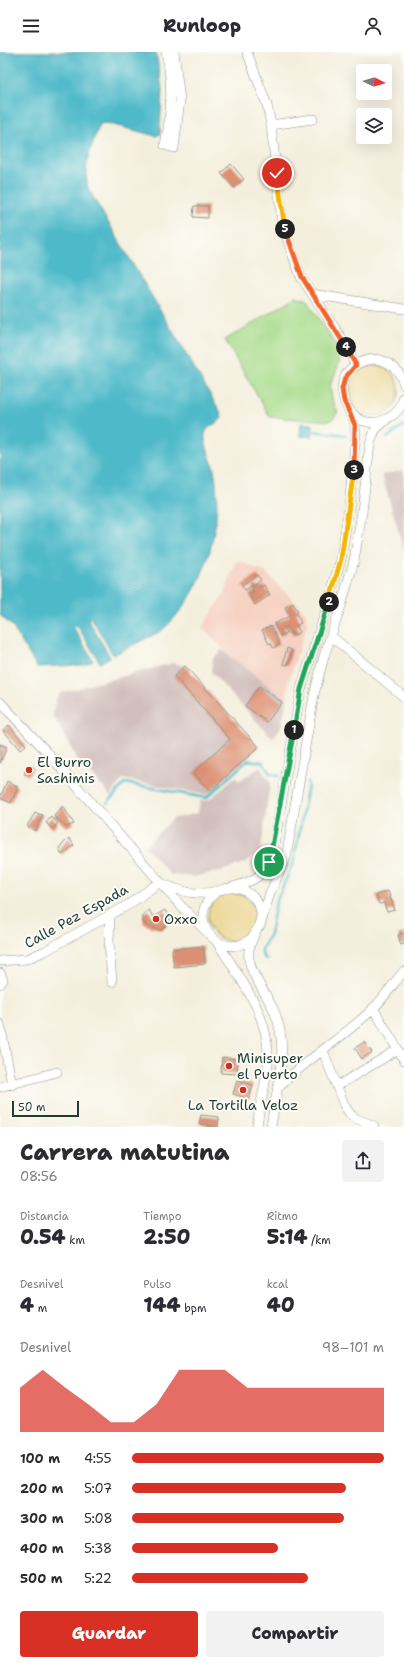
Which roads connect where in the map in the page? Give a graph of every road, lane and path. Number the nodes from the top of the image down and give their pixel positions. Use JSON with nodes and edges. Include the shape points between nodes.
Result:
{"nodes":[{"id":1,"x":166,"y":52,"type":"edge"},
{"id":2,"x":174,"y":52,"type":"edge"},
{"id":3,"x":247,"y":52,"type":"edge"},
{"id":4,"x":313,"y":119,"type":"dead end"},
{"id":5,"x":271,"y":125,"type":"junction"},
{"id":6,"x":312,"y":294,"type":"junction"},
{"id":7,"x":404,"y":309,"type":"edge"},
{"id":8,"x":356,"y":365,"type":"junction"},
{"id":9,"x":404,"y":382,"type":"edge"},
{"id":10,"x":404,"y":396,"type":"edge"},
{"id":11,"x":349,"y":411,"type":"junction"},
{"id":12,"x":404,"y":411,"type":"edge"},
{"id":13,"x":389,"y":418,"type":"junction"},
{"id":14,"x":331,"y":636,"type":"junction"},
{"id":15,"x":404,"y":697,"type":"edge"},
{"id":16,"x":0,"y":702,"type":"edge"},
{"id":17,"x":160,"y":882,"type":"junction"},
{"id":18,"x":223,"y":890,"type":"junction"},
{"id":19,"x":110,"y":914,"type":"junction"},
{"id":20,"x":260,"y":926,"type":"junction"},
{"id":21,"x":209,"y":934,"type":"junction"},
{"id":22,"x":254,"y":936,"type":"junction"},
{"id":23,"x":217,"y":942,"type":"junction"},
{"id":24,"x":0,"y":961,"type":"edge"},
{"id":25,"x":404,"y":971,"type":"edge"},
{"id":26,"x":0,"y":973,"type":"edge"},
{"id":27,"x":112,"y":982,"type":"dead end"},
{"id":28,"x":0,"y":984,"type":"edge"},
{"id":29,"x":373,"y":1008,"type":"junction"},
{"id":30,"x":0,"y":1024,"type":"edge"},
{"id":31,"x":397,"y":1050,"type":"junction"},
{"id":32,"x":323,"y":1051,"type":"junction"},
{"id":33,"x":404,"y":1060,"type":"edge"},
{"id":34,"x":57,"y":1072,"type":"dead end"},
{"id":35,"x":12,"y":1085,"type":"junction"},
{"id":36,"x":337,"y":1086,"type":"junction"},
{"id":37,"x":0,"y":1087,"type":"edge"},
{"id":38,"x":278,"y":1087,"type":"junction"},
{"id":39,"x":374,"y":1126,"type":"dead end"},
{"id":40,"x":257,"y":1127,"type":"edge"},
{"id":41,"x":271,"y":1127,"type":"edge"}],
"edges":[{"from":1,"to":2,"type":"street","via":[[172,100],[165,145],[174,148],[180,100]]},
{"from":3,"to":5,"type":"street","via":[[261,86]]},
{"from":4,"to":5,"type":"street"},
{"from":5,"to":6,"type":"street","via":[[282,222],[302,277]]},
{"from":6,"to":7,"type":"street"},
{"from":6,"to":8,"type":"street"},
{"from":8,"to":9,"type":"street","via":[[368,360],[386,362],[396,370]]},
{"from":8,"to":11,"type":"street","via":[[348,373],[343,384],[344,401]]},
{"from":10,"to":13,"type":"street","via":[[401,406]]},
{"from":11,"to":13,"type":"street","via":[[358,418],[370,422]]},
{"from":11,"to":18,"type":"street","via":[[354,420],[356,433],[350,508],[341,559],[301,689],[273,851],[265,869],[258,877]]},
{"from":12,"to":13,"type":"street"},
{"from":13,"to":14,"type":"street","via":[[375,430],[370,444],[354,561]]},
{"from":14,"to":15,"type":"street"},
{"from":14,"to":20,"type":"street","via":[[308,723],[286,858],[270,893]]},
{"from":16,"to":17,"type":"street"},
{"from":17,"to":18,"type":"street","via":[[185,893],[207,894]]},
{"from":17,"to":19,"type":"street","name":"Calle Pez Espada","via":[[128,905]]},
{"from":17,"to":21,"type":"street"},
{"from":18,"to":20,"type":"street","via":[[240,889],[252,896],[260,907]]},
{"from":18,"to":21,"type":"street","via":[[208,902],[204,913],[204,924]]},
{"from":19,"to":24,"type":"street","name":"Calle Pez Espada","via":[[34,957]]},
{"from":19,"to":27,"type":"street"},
{"from":20,"to":22,"type":"street"},
{"from":21,"to":23,"type":"street"},
{"from":22,"to":23,"type":"street","via":[[244,944],[236,946]]},
{"from":22,"to":38,"type":"street","via":[[249,945],[251,965],[271,1003],[280,1027],[282,1053]]},
{"from":23,"to":40,"type":"street","via":[[253,996],[267,1039],[267,1069]]},
{"from":25,"to":29,"type":"street"},
{"from":26,"to":28,"type":"street","via":[[3,980]]},
{"from":29,"to":31,"type":"street"},
{"from":29,"to":32,"type":"street"},
{"from":30,"to":35,"type":"street"},
{"from":31,"to":33,"type":"street"},
{"from":31,"to":36,"type":"street"},
{"from":32,"to":36,"type":"street"},
{"from":32,"to":38,"type":"street"},
{"from":34,"to":35,"type":"street"},
{"from":35,"to":37,"type":"street"},
{"from":36,"to":39,"type":"street","via":[[350,1114]]},
{"from":38,"to":41,"type":"street"}]}
